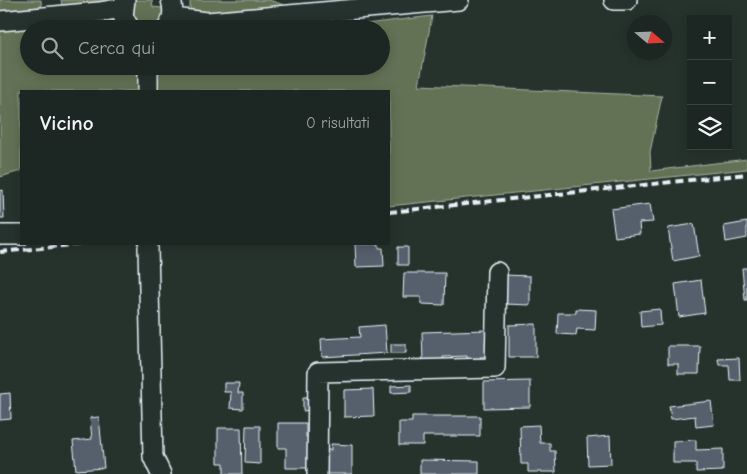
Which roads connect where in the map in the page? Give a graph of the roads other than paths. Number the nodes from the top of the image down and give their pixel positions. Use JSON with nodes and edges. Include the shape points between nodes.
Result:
{"nodes":[{"id":1,"x":459,"y":0,"type":"edge"},
{"id":2,"x":614,"y":0,"type":"edge"},
{"id":3,"x":627,"y":0,"type":"edge"},
{"id":4,"x":124,"y":4,"type":"edge"},
{"id":5,"x":170,"y":15,"type":"edge"},
{"id":6,"x":125,"y":20,"type":"edge"},
{"id":7,"x":197,"y":20,"type":"edge"},
{"id":8,"x":231,"y":20,"type":"edge"},
{"id":9,"x":0,"y":21,"type":"edge"},
{"id":10,"x":148,"y":75,"type":"edge"},
{"id":11,"x":148,"y":90,"type":"edge"},
{"id":12,"x":20,"y":234,"type":"edge"},
{"id":13,"x":0,"y":235,"type":"edge"},
{"id":14,"x":148,"y":247,"type":"dead end"},
{"id":15,"x":497,"y":272,"type":"dead end"},
{"id":16,"x":161,"y":474,"type":"edge"},
{"id":17,"x":317,"y":474,"type":"edge"}],
"edges":[{"from":1,"to":8,"type":"street"},
{"from":2,"to":3,"type":"street"},
{"from":4,"to":6,"type":"street"},
{"from":4,"to":9,"type":"street","via":[[98,12]]},
{"from":5,"to":7,"type":"street"},
{"from":10,"to":11,"type":"street"},
{"from":12,"to":13,"type":"street"},
{"from":14,"to":16,"type":"street","via":[[153,457]]},
{"from":15,"to":17,"type":"street","via":[[495,368],[318,372]]}]}
